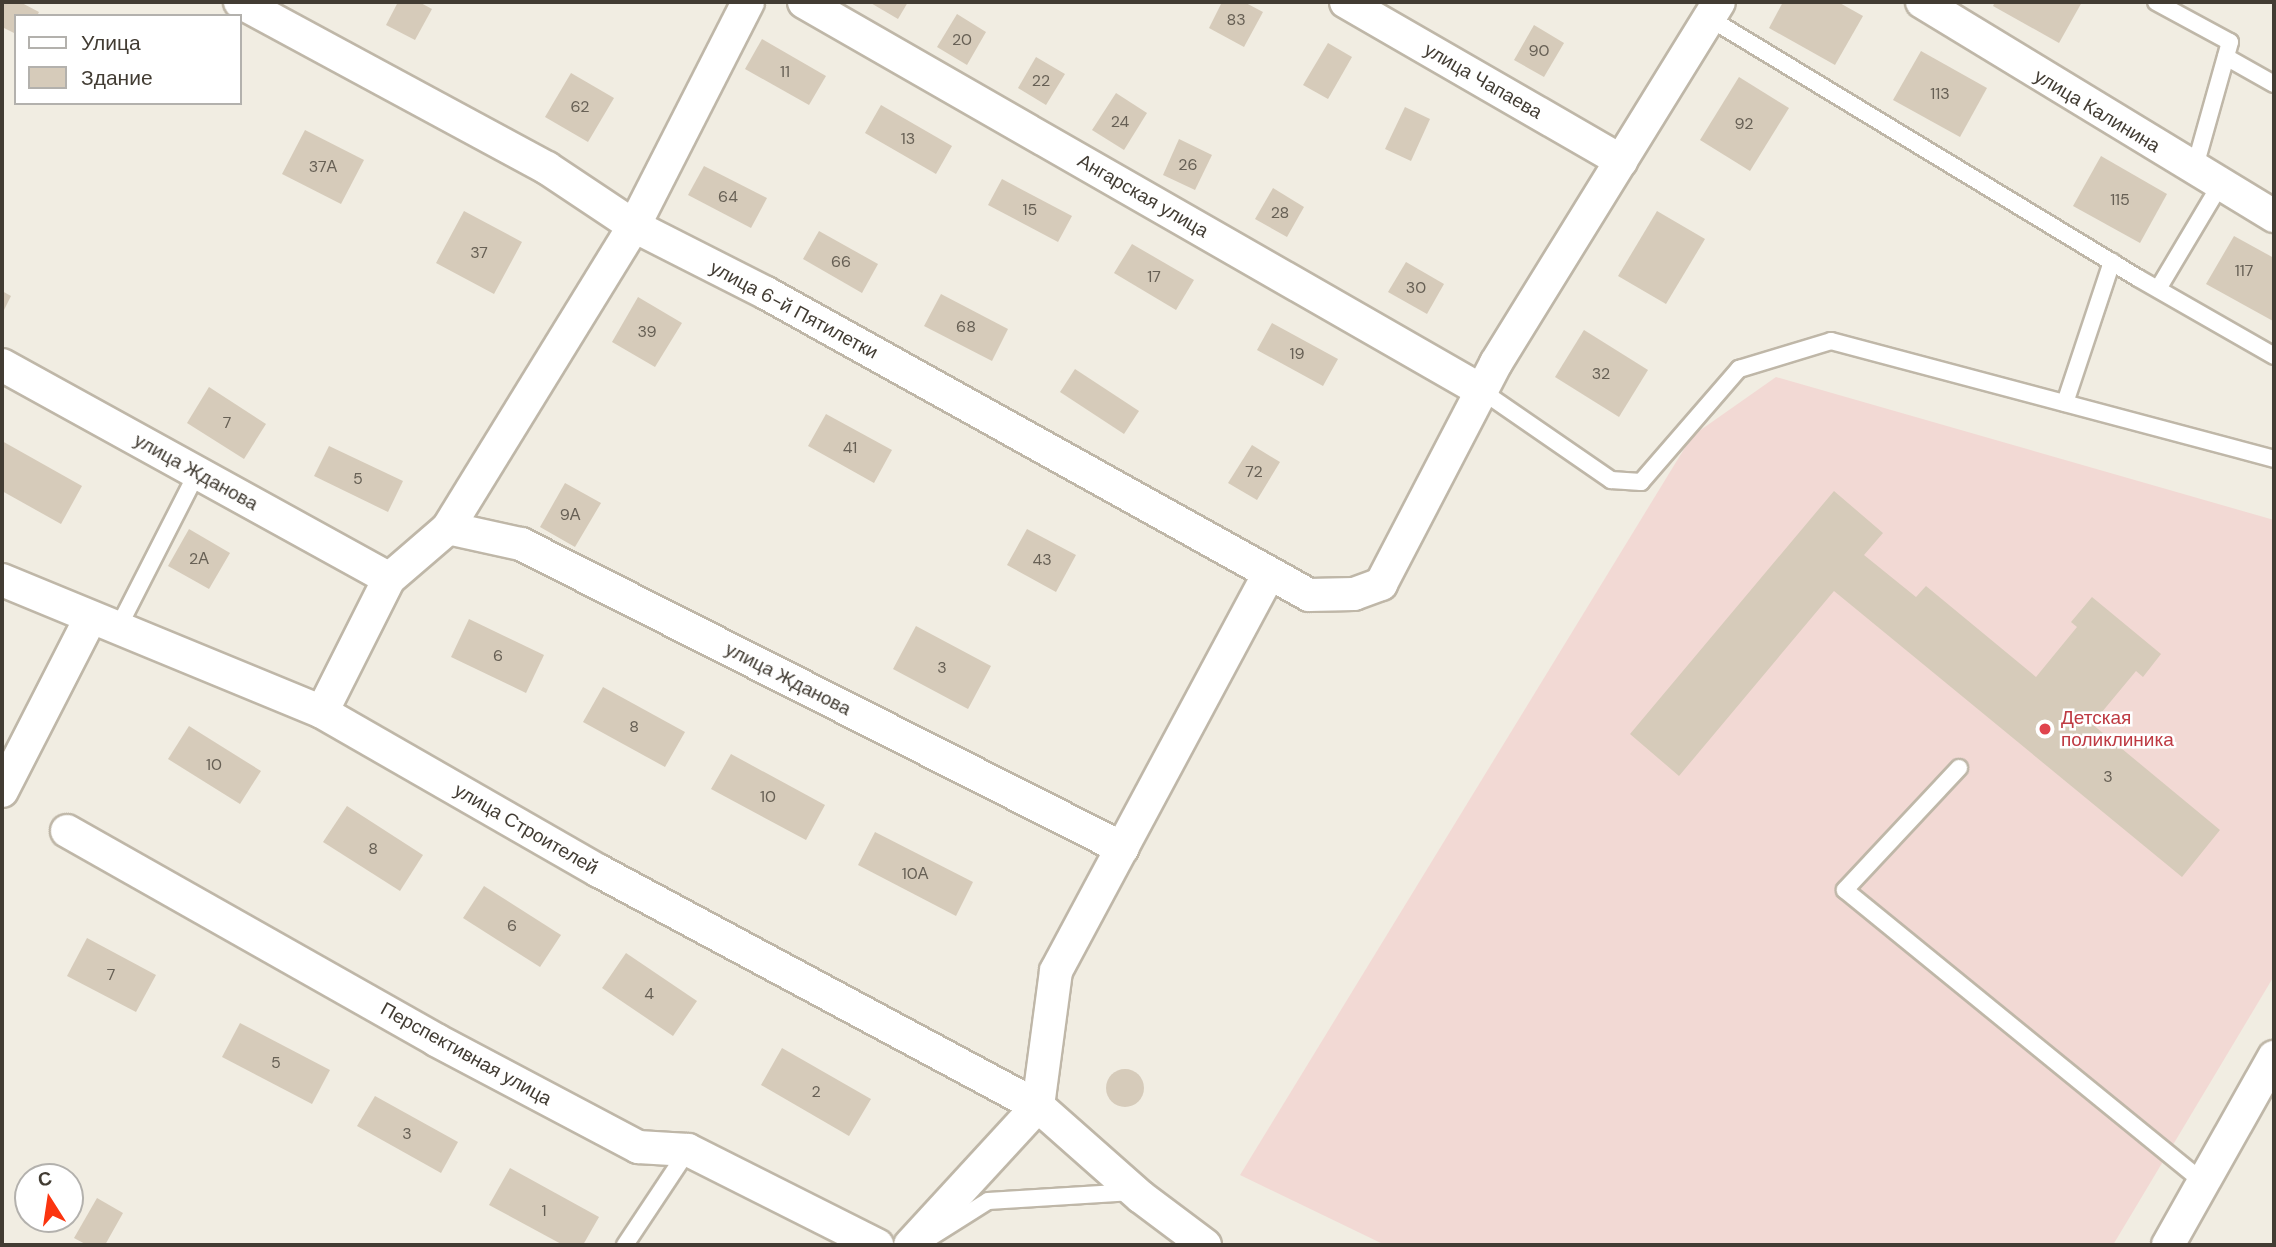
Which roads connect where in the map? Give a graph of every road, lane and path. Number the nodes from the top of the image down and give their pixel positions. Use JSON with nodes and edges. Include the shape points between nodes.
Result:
{"nodes":[{"id":1,"x":240,"y":2,"type":"edge"},
{"id":2,"x":748,"y":2,"type":"edge"},
{"id":3,"x":804,"y":2,"type":"edge"},
{"id":4,"x":1346,"y":2,"type":"edge"},
{"id":5,"x":1922,"y":2,"type":"edge"},
{"id":6,"x":2160,"y":3,"type":"edge"},
{"id":7,"x":1714,"y":10,"type":"edge"},
{"id":8,"x":2226,"y":57,"type":"junction"},
{"id":9,"x":2274,"y":84,"type":"edge"},
{"id":10,"x":1621,"y":161,"type":"junction"},
{"id":11,"x":2207,"y":177,"type":"junction"},
{"id":12,"x":2274,"y":216,"type":"edge"},
{"id":13,"x":634,"y":226,"type":"junction"},
{"id":14,"x":2112,"y":262,"type":"junction"},
{"id":15,"x":2158,"y":289,"type":"junction"},
{"id":16,"x":2274,"y":356,"type":"edge"},
{"id":17,"x":2,"y":365,"type":"edge"},
{"id":18,"x":1482,"y":391,"type":"junction"},
{"id":19,"x":2064,"y":403,"type":"junction"},
{"id":20,"x":2274,"y":459,"type":"edge"},
{"id":21,"x":197,"y":473,"type":"junction"},
{"id":22,"x":448,"y":528,"type":"junction"},
{"id":23,"x":1269,"y":573,"type":"junction"},
{"id":24,"x":389,"y":579,"type":"junction"},
{"id":25,"x":2,"y":580,"type":"edge"},
{"id":26,"x":105,"y":623,"type":"junction"},
{"id":27,"x":322,"y":712,"type":"junction"},
{"id":28,"x":1959,"y":768,"type":"dead end"},
{"id":29,"x":2,"y":791,"type":"edge"},
{"id":30,"x":67,"y":831,"type":"dead end"},
{"id":31,"x":1122,"y":848,"type":"junction"},
{"id":32,"x":2274,"y":1057,"type":"edge"},
{"id":33,"x":1038,"y":1106,"type":"junction"},
{"id":34,"x":688,"y":1150,"type":"junction"},
{"id":35,"x":2203,"y":1182,"type":"junction"},
{"id":36,"x":1135,"y":1192,"type":"junction"},
{"id":37,"x":625,"y":1245,"type":"edge"},
{"id":38,"x":877,"y":1245,"type":"edge"},
{"id":39,"x":910,"y":1245,"type":"edge"},
{"id":40,"x":918,"y":1245,"type":"edge"},
{"id":41,"x":1205,"y":1245,"type":"edge"},
{"id":42,"x":2168,"y":1245,"type":"edge"}],
"edges":[{"from":1,"to":13,"type":"street","name":"улица 6-й Пятилетки","via":[[548,168]]},
{"from":2,"to":13,"type":"street"},
{"from":3,"to":18,"type":"street","name":"Ангарская улица"},
{"from":4,"to":10,"type":"street","name":"улица Чапаева"},
{"from":5,"to":11,"type":"street","name":"улица Калинина"},
{"from":6,"to":8,"type":"lane","via":[[2230,42]]},
{"from":7,"to":10,"type":"street"},
{"from":7,"to":14,"type":"lane"},
{"from":8,"to":9,"type":"lane"},
{"from":8,"to":11,"type":"lane"},
{"from":10,"to":18,"type":"street"},
{"from":11,"to":12,"type":"street","name":"улица Калинина"},
{"from":11,"to":15,"type":"lane"},
{"from":13,"to":22,"type":"street"},
{"from":13,"to":23,"type":"street","name":"улица 6-й Пятилетки","via":[[766,293]]},
{"from":14,"to":15,"type":"lane"},
{"from":14,"to":19,"type":"lane"},
{"from":15,"to":16,"type":"lane"},
{"from":17,"to":21,"type":"street","name":"улица Жданова"},
{"from":18,"to":19,"type":"lane","via":[[1611,480],[1641,482],[1740,369],[1831,341]]},
{"from":18,"to":23,"type":"street","name":"улица 6-й Пятилетки","via":[[1381,584],[1354,594],[1309,595]]},
{"from":19,"to":20,"type":"lane"},
{"from":21,"to":24,"type":"street","name":"улица Жданова"},
{"from":21,"to":26,"type":"lane"},
{"from":22,"to":24,"type":"street"},
{"from":22,"to":31,"type":"street","name":"улица Жданова","via":[[521,544]]},
{"from":23,"to":31,"type":"street"},
{"from":24,"to":27,"type":"street"},
{"from":25,"to":26,"type":"street","name":"улица Строителей"},
{"from":26,"to":27,"type":"street","name":"улица Строителей"},
{"from":26,"to":29,"type":"street"},
{"from":27,"to":33,"type":"street","name":"улица Строителей","via":[[599,871]]},
{"from":28,"to":35,"type":"lane","via":[[1845,890]]},
{"from":30,"to":34,"type":"street","name":"Перспективная улица","via":[[436,1040],[638,1147]]},
{"from":31,"to":33,"type":"street","via":[[1056,971]]},
{"from":32,"to":35,"type":"street"},
{"from":33,"to":36,"type":"street","name":"улица Строителей"},
{"from":33,"to":39,"type":"street"},
{"from":34,"to":37,"type":"lane"},
{"from":34,"to":38,"type":"street","name":"Перспективная улица"},
{"from":35,"to":42,"type":"street"},
{"from":36,"to":40,"type":"lane","via":[[988,1201]]},
{"from":36,"to":41,"type":"street","name":"улица Строителей"}]}
